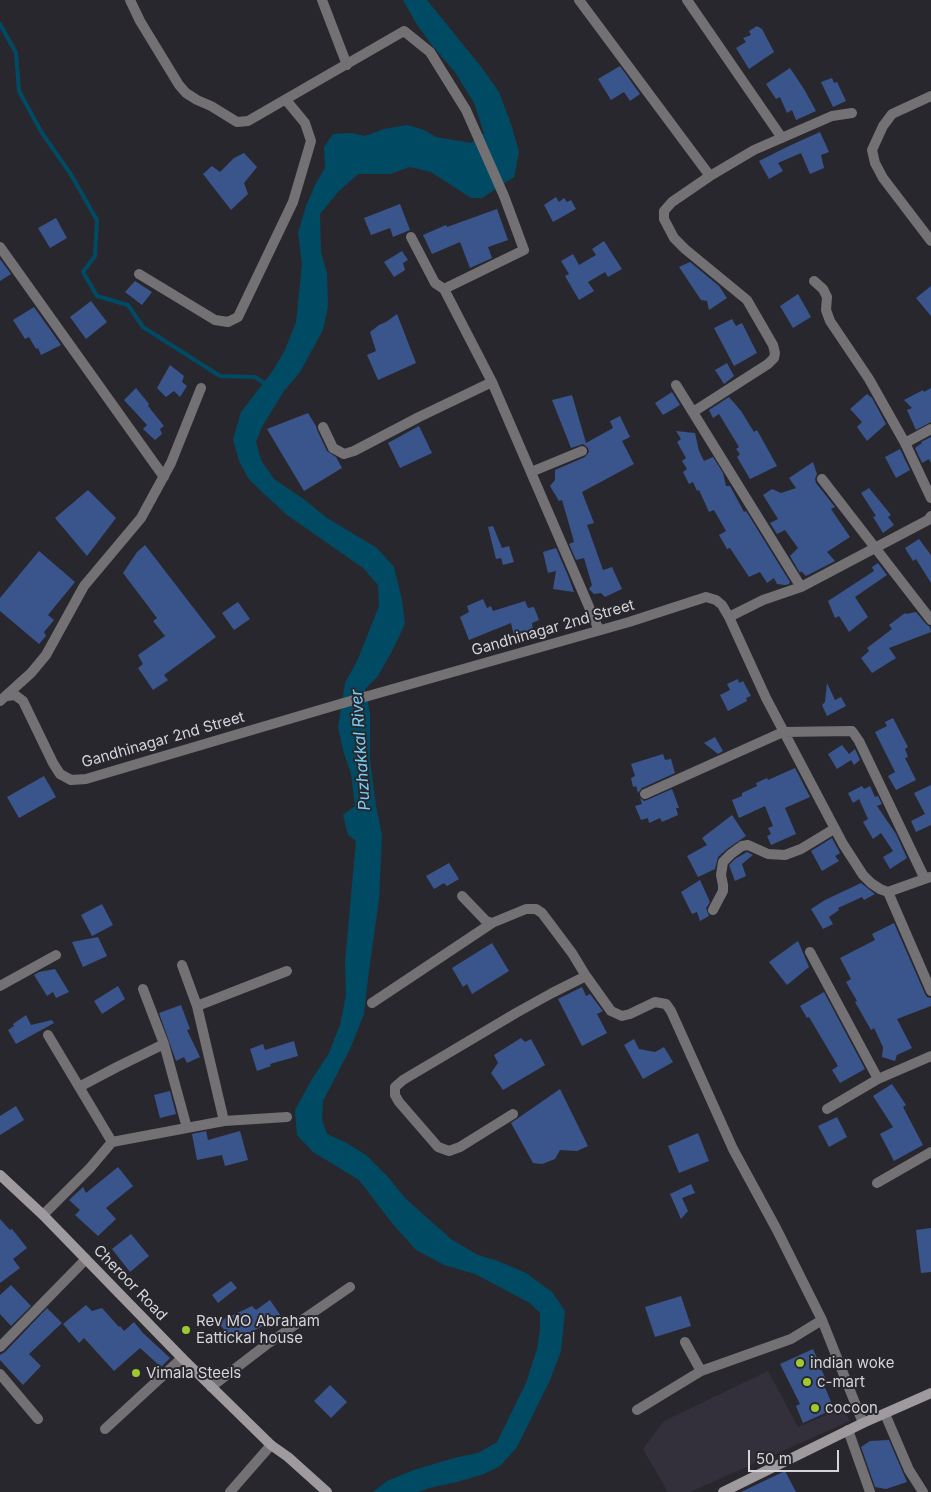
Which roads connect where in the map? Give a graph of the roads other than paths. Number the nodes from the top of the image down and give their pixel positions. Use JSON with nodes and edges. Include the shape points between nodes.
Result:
{"nodes":[{"id":1,"x":130,"y":0,"type":"edge"},
{"id":2,"x":322,"y":0,"type":"edge"},
{"id":3,"x":579,"y":0,"type":"edge"},
{"id":4,"x":687,"y":0,"type":"edge"},
{"id":5,"x":347,"y":65,"type":"junction"},
{"id":6,"x":931,"y":96,"type":"edge"},
{"id":7,"x":286,"y":100,"type":"junction"},
{"id":8,"x":852,"y":113,"type":"dead end"},
{"id":9,"x":782,"y":138,"type":"junction"},
{"id":10,"x":710,"y":176,"type":"junction"},
{"id":11,"x":411,"y":237,"type":"dead end"},
{"id":12,"x":931,"y":241,"type":"edge"},
{"id":13,"x":0,"y":247,"type":"edge"},
{"id":14,"x":139,"y":274,"type":"dead end"},
{"id":15,"x":814,"y":282,"type":"dead end"},
{"id":16,"x":444,"y":289,"type":"junction"},
{"id":17,"x":492,"y":382,"type":"junction"},
{"id":18,"x":676,"y":385,"type":"dead end"},
{"id":19,"x":201,"y":388,"type":"dead end"},
{"id":20,"x":693,"y":412,"type":"junction"},
{"id":21,"x":323,"y":426,"type":"dead end"},
{"id":22,"x":931,"y":429,"type":"edge"},
{"id":23,"x":905,"y":442,"type":"junction"},
{"id":24,"x":582,"y":451,"type":"dead end"},
{"id":25,"x":531,"y":472,"type":"junction"},
{"id":26,"x":164,"y":477,"type":"junction"},
{"id":27,"x":822,"y":479,"type":"dead end"},
{"id":28,"x":931,"y":498,"type":"edge"},
{"id":29,"x":931,"y":516,"type":"edge"},
{"id":30,"x":875,"y":549,"type":"junction"},
{"id":31,"x":801,"y":587,"type":"junction"},
{"id":32,"x":729,"y":618,"type":"junction"},
{"id":33,"x":931,"y":620,"type":"edge"},
{"id":34,"x":599,"y":630,"type":"junction"},
{"id":35,"x":3,"y":698,"type":"edge"},
{"id":36,"x":782,"y":732,"type":"junction"},
{"id":37,"x":645,"y":794,"type":"dead end"},
{"id":38,"x":834,"y":829,"type":"junction"},
{"id":39,"x":928,"y":877,"type":"edge"},
{"id":40,"x":888,"y":892,"type":"junction"},
{"id":41,"x":462,"y":896,"type":"dead end"},
{"id":42,"x":713,"y":910,"type":"dead end"},
{"id":43,"x":492,"y":923,"type":"junction"},
{"id":44,"x":810,"y":952,"type":"dead end"},
{"id":45,"x":56,"y":955,"type":"dead end"},
{"id":46,"x":182,"y":965,"type":"dead end"},
{"id":47,"x":287,"y":970,"type":"dead end"},
{"id":48,"x":586,"y":976,"type":"junction"},
{"id":49,"x":0,"y":986,"type":"edge"},
{"id":50,"x":143,"y":989,"type":"dead end"},
{"id":51,"x":931,"y":991,"type":"edge"},
{"id":52,"x":372,"y":1003,"type":"dead end"},
{"id":53,"x":196,"y":1006,"type":"junction"},
{"id":54,"x":48,"y":1035,"type":"dead end"},
{"id":55,"x":164,"y":1044,"type":"junction"},
{"id":56,"x":931,"y":1056,"type":"edge"},
{"id":57,"x":878,"y":1079,"type":"junction"},
{"id":58,"x":79,"y":1087,"type":"junction"},
{"id":59,"x":827,"y":1109,"type":"dead end"},
{"id":60,"x":513,"y":1114,"type":"dead end"},
{"id":61,"x":287,"y":1117,"type":"dead end"},
{"id":62,"x":224,"y":1122,"type":"junction"},
{"id":63,"x":187,"y":1128,"type":"junction"},
{"id":64,"x":112,"y":1142,"type":"junction"},
{"id":65,"x":931,"y":1152,"type":"edge"},
{"id":66,"x":0,"y":1175,"type":"edge"},
{"id":67,"x":877,"y":1183,"type":"dead end"},
{"id":68,"x":42,"y":1215,"type":"junction"},
{"id":69,"x":86,"y":1260,"type":"junction"},
{"id":70,"x":350,"y":1287,"type":"dead end"},
{"id":71,"x":822,"y":1320,"type":"junction"},
{"id":72,"x":684,"y":1342,"type":"dead end"},
{"id":73,"x":0,"y":1347,"type":"edge"},
{"id":74,"x":182,"y":1358,"type":"junction"},
{"id":75,"x":701,"y":1371,"type":"junction"},
{"id":76,"x":0,"y":1374,"type":"edge"},
{"id":77,"x":211,"y":1387,"type":"junction"},
{"id":78,"x":931,"y":1393,"type":"edge"},
{"id":79,"x":637,"y":1410,"type":"dead end"},
{"id":80,"x":885,"y":1414,"type":"junction"},
{"id":81,"x":38,"y":1419,"type":"dead end"},
{"id":82,"x":863,"y":1423,"type":"junction"},
{"id":83,"x":106,"y":1429,"type":"dead end"},
{"id":84,"x":848,"y":1430,"type":"junction"},
{"id":85,"x":271,"y":1446,"type":"junction"},
{"id":86,"x":230,"y":1492,"type":"edge"},
{"id":87,"x":327,"y":1492,"type":"edge"},
{"id":88,"x":723,"y":1492,"type":"edge"},
{"id":89,"x":870,"y":1492,"type":"edge"},
{"id":90,"x":923,"y":1492,"type":"edge"}],
"edges":[{"from":1,"to":7,"type":"street","via":[[186,93],[236,122],[248,122]]},
{"from":2,"to":5,"type":"street"},
{"from":3,"to":10,"type":"street"},
{"from":4,"to":9,"type":"street"},
{"from":5,"to":7,"type":"street"},
{"from":5,"to":16,"type":"street","via":[[404,31],[430,52],[466,110],[504,196],[524,250]]},
{"from":6,"to":12,"type":"street","via":[[892,114],[872,150],[874,163],[883,178]]},
{"from":7,"to":14,"type":"street","via":[[305,123],[311,141],[293,202],[238,317],[228,322],[215,320]]},
{"from":8,"to":9,"type":"street","via":[[832,116]]},
{"from":9,"to":10,"type":"street"},
{"from":10,"to":20,"type":"street","via":[[672,202],[664,211],[664,219],[674,238],[685,249],[748,300],[774,345],[775,353],[768,364]]},
{"from":11,"to":16,"type":"street","via":[[435,283]]},
{"from":13,"to":26,"type":"street"},
{"from":15,"to":23,"type":"street","via":[[824,289],[830,321]]},
{"from":16,"to":17,"type":"street"},
{"from":17,"to":21,"type":"street","via":[[354,452],[344,454],[333,448]]},
{"from":17,"to":25,"type":"street"},
{"from":18,"to":20,"type":"street"},
{"from":19,"to":26,"type":"street","name":"Gandhinagar 2nd Street"},
{"from":20,"to":31,"type":"street"},
{"from":22,"to":23,"type":"street"},
{"from":23,"to":28,"type":"street"},
{"from":24,"to":25,"type":"street"},
{"from":25,"to":34,"type":"street"},
{"from":26,"to":35,"type":"street","name":"Gandhinagar 2nd Street","via":[[141,518],[84,586],[46,655]]},
{"from":27,"to":30,"type":"street"},
{"from":29,"to":30,"type":"street"},
{"from":30,"to":31,"type":"street"},
{"from":30,"to":33,"type":"street"},
{"from":31,"to":32,"type":"street","via":[[763,600]]},
{"from":32,"to":34,"type":"street","name":"Gandhinagar 2nd Street","via":[[722,605],[706,597]]},
{"from":32,"to":36,"type":"street","name":"Gandhinagar 2nd Street"},
{"from":34,"to":35,"type":"street","name":"Gandhinagar 2nd Street","via":[[86,779],[71,780],[60,774],[22,701],[15,695]]},
{"from":36,"to":37,"type":"street"},
{"from":36,"to":38,"type":"street","name":"Gandhinagar 2nd Street"},
{"from":36,"to":39,"type":"street","via":[[852,731]]},
{"from":38,"to":40,"type":"street","name":"Gandhinagar 2nd Street","via":[[870,883]]},
{"from":38,"to":42,"type":"street","via":[[785,855],[768,854],[748,845],[742,846],[723,862],[723,892]]},
{"from":39,"to":40,"type":"street"},
{"from":40,"to":51,"type":"street"},
{"from":41,"to":43,"type":"street","via":[[486,922]]},
{"from":43,"to":48,"type":"street","via":[[536,908]]},
{"from":43,"to":52,"type":"street"},
{"from":44,"to":57,"type":"street"},
{"from":45,"to":49,"type":"street"},
{"from":46,"to":53,"type":"street"},
{"from":47,"to":53,"type":"street"},
{"from":48,"to":60,"type":"street","via":[[516,1013],[396,1087],[395,1095],[399,1102],[438,1147],[449,1151]]},
{"from":48,"to":71,"type":"street","via":[[611,1011],[622,1016],[655,1002],[666,1004],[671,1011],[733,1149]]},
{"from":50,"to":55,"type":"street"},
{"from":53,"to":62,"type":"street"},
{"from":54,"to":58,"type":"street"},
{"from":55,"to":58,"type":"street"},
{"from":55,"to":63,"type":"street"},
{"from":56,"to":57,"type":"street"},
{"from":57,"to":59,"type":"street"},
{"from":58,"to":64,"type":"street"},
{"from":61,"to":62,"type":"street"},
{"from":62,"to":63,"type":"street"},
{"from":63,"to":64,"type":"street"},
{"from":64,"to":68,"type":"street"},
{"from":65,"to":67,"type":"street"},
{"from":66,"to":68,"type":"main road","name":"Cheroor Road"},
{"from":68,"to":69,"type":"main road","name":"Cheroor Road"},
{"from":69,"to":73,"type":"street"},
{"from":69,"to":74,"type":"main road","name":"Cheroor Road"},
{"from":70,"to":77,"type":"street"},
{"from":71,"to":75,"type":"street","via":[[791,1339]]},
{"from":71,"to":82,"type":"street"},
{"from":72,"to":75,"type":"street"},
{"from":74,"to":77,"type":"main road","name":"Cheroor Road"},
{"from":74,"to":83,"type":"street"},
{"from":75,"to":79,"type":"street"},
{"from":76,"to":81,"type":"street"},
{"from":77,"to":85,"type":"main road","name":"Cheroor Road"},
{"from":78,"to":80,"type":"main road"},
{"from":80,"to":82,"type":"main road"},
{"from":80,"to":90,"type":"street","via":[[909,1470]]},
{"from":82,"to":84,"type":"main road"},
{"from":84,"to":88,"type":"main road"},
{"from":84,"to":89,"type":"street"},
{"from":85,"to":86,"type":"street"},
{"from":85,"to":87,"type":"main road","name":"Cheroor Road"}]}
